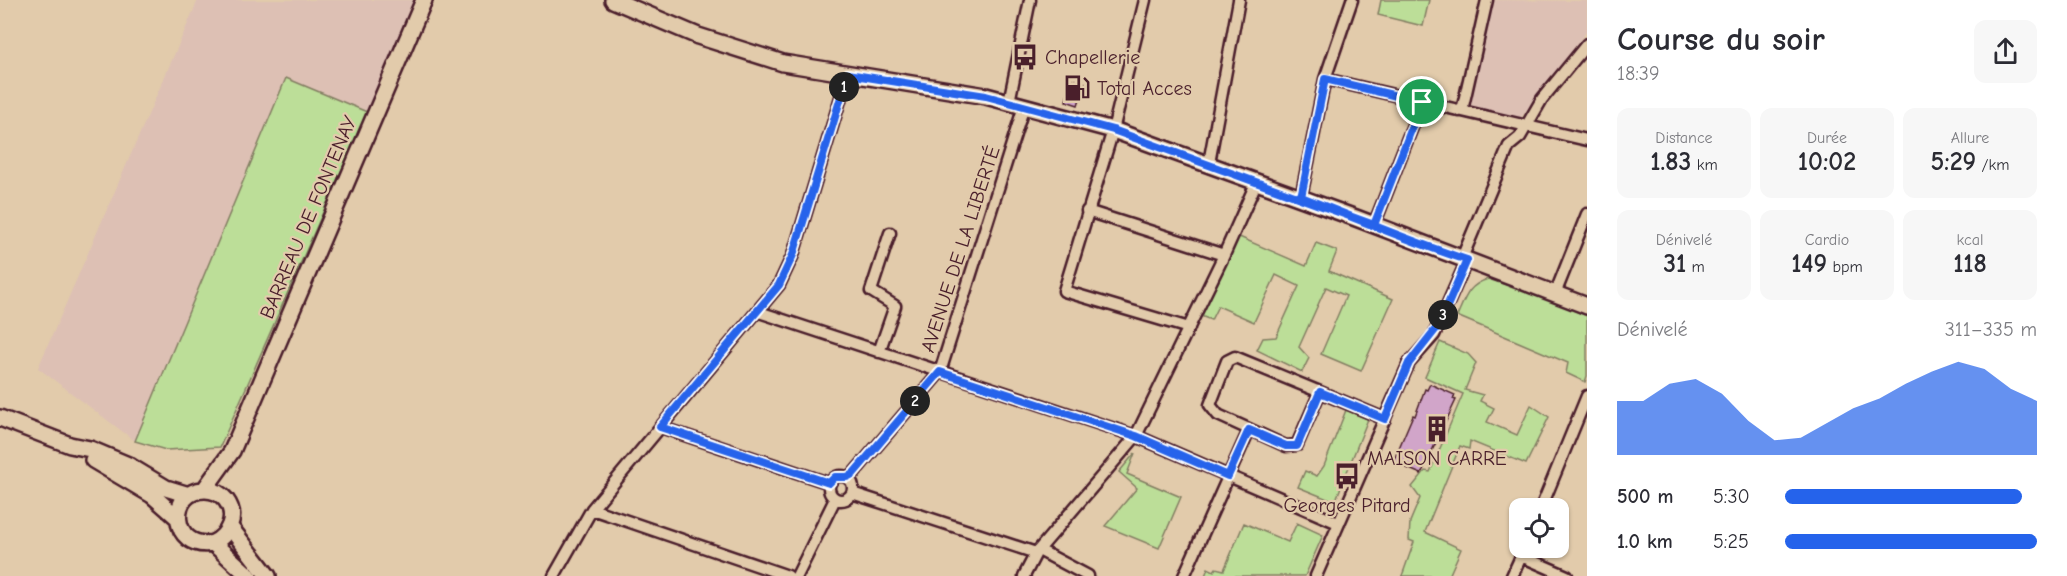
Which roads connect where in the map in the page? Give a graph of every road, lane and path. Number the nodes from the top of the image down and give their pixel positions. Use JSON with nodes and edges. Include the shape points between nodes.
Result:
{"nodes":[{"id":1,"x":424,"y":0,"type":"edge"},
{"id":2,"x":614,"y":0,"type":"edge"},
{"id":3,"x":1030,"y":0,"type":"edge"},
{"id":4,"x":1145,"y":0,"type":"edge"},
{"id":5,"x":1239,"y":0,"type":"edge"},
{"id":6,"x":1487,"y":0,"type":"edge"},
{"id":7,"x":1348,"y":1,"type":"edge"},
{"id":8,"x":1587,"y":44,"type":"edge"},
{"id":9,"x":848,"y":74,"type":"junction"},
{"id":10,"x":1325,"y":79,"type":"junction"},
{"id":11,"x":1422,"y":102,"type":"junction"},
{"id":12,"x":1017,"y":104,"type":"junction"},
{"id":13,"x":1459,"y":111,"type":"junction"},
{"id":14,"x":1526,"y":127,"type":"junction"},
{"id":15,"x":1113,"y":130,"type":"junction"},
{"id":16,"x":1587,"y":141,"type":"edge"},
{"id":17,"x":1209,"y":163,"type":"junction"},
{"id":18,"x":1257,"y":181,"type":"junction"},
{"id":19,"x":1301,"y":197,"type":"junction"},
{"id":20,"x":1088,"y":211,"type":"junction"},
{"id":21,"x":1587,"y":214,"type":"edge"},
{"id":22,"x":1374,"y":225,"type":"junction"},
{"id":23,"x":890,"y":233,"type":"dead end"},
{"id":24,"x":1224,"y":255,"type":"junction"},
{"id":25,"x":1465,"y":259,"type":"junction"},
{"id":26,"x":1556,"y":294,"type":"junction"},
{"id":27,"x":1587,"y":306,"type":"edge"},
{"id":28,"x":759,"y":312,"type":"junction"},
{"id":29,"x":1189,"y":328,"type":"junction"},
{"id":30,"x":879,"y":352,"type":"junction"},
{"id":31,"x":940,"y":372,"type":"junction"},
{"id":32,"x":1320,"y":392,"type":"junction"},
{"id":33,"x":1587,"y":396,"type":"edge"},
{"id":34,"x":0,"y":418,"type":"edge"},
{"id":35,"x":1385,"y":419,"type":"junction"},
{"id":36,"x":660,"y":427,"type":"junction"},
{"id":37,"x":1249,"y":430,"type":"junction"},
{"id":38,"x":1136,"y":436,"type":"junction"},
{"id":39,"x":70,"y":446,"type":"junction"},
{"id":40,"x":232,"y":451,"type":"junction"},
{"id":41,"x":1228,"y":476,"type":"junction"},
{"id":42,"x":847,"y":477,"type":"junction"},
{"id":43,"x":829,"y":483,"type":"junction"},
{"id":44,"x":204,"y":490,"type":"junction"},
{"id":45,"x":852,"y":493,"type":"junction"},
{"id":46,"x":189,"y":495,"type":"junction"},
{"id":47,"x":223,"y":498,"type":"junction"},
{"id":48,"x":1545,"y":498,"type":"edge"},
{"id":49,"x":835,"y":499,"type":"junction"},
{"id":50,"x":592,"y":509,"type":"junction"},
{"id":51,"x":178,"y":518,"type":"junction"},
{"id":52,"x":1338,"y":523,"type":"junction"},
{"id":53,"x":230,"y":527,"type":"junction"},
{"id":54,"x":213,"y":543,"type":"junction"},
{"id":55,"x":1038,"y":552,"type":"junction"},
{"id":56,"x":1520,"y":558,"type":"edge"},
{"id":57,"x":1534,"y":558,"type":"edge"},
{"id":58,"x":249,"y":576,"type":"edge"},
{"id":59,"x":268,"y":576,"type":"edge"},
{"id":60,"x":554,"y":576,"type":"edge"},
{"id":61,"x":788,"y":576,"type":"edge"},
{"id":62,"x":797,"y":576,"type":"edge"},
{"id":63,"x":1024,"y":576,"type":"edge"},
{"id":64,"x":1088,"y":576,"type":"edge"},
{"id":65,"x":1184,"y":576,"type":"edge"},
{"id":66,"x":1316,"y":576,"type":"edge"},
{"id":67,"x":1512,"y":576,"type":"edge"},
{"id":68,"x":1567,"y":576,"type":"edge"}],
"edges":[{"from":1,"to":40,"type":"street","name":"BARREAU DE FONTENAY"},
{"from":2,"to":9,"type":"street","via":[[698,36],[783,63]]},
{"from":3,"to":12,"type":"street","name":"AVENUE DE LA LIBERTÉ"},
{"from":4,"to":15,"type":"street"},
{"from":5,"to":17,"type":"street"},
{"from":6,"to":13,"type":"street"},
{"from":7,"to":10,"type":"street"},
{"from":8,"to":14,"type":"street","via":[[1542,99]]},
{"from":9,"to":12,"type":"street"},
{"from":9,"to":28,"type":"street","via":[[793,255],[779,285]]},
{"from":10,"to":11,"type":"street"},
{"from":10,"to":19,"type":"street"},
{"from":11,"to":13,"type":"street"},
{"from":11,"to":22,"type":"street"},
{"from":12,"to":15,"type":"street"},
{"from":12,"to":31,"type":"street","name":"AVENUE DE LA LIBERTÉ"},
{"from":13,"to":14,"type":"street"},
{"from":14,"to":16,"type":"street"},
{"from":14,"to":25,"type":"street","via":[[1509,146]]},
{"from":15,"to":17,"type":"street"},
{"from":15,"to":20,"type":"street"},
{"from":17,"to":18,"type":"street"},
{"from":18,"to":19,"type":"street"},
{"from":18,"to":24,"type":"street"},
{"from":19,"to":22,"type":"street"},
{"from":20,"to":24,"type":"street"},
{"from":20,"to":29,"type":"street","via":[[1064,291]]},
{"from":21,"to":26,"type":"street"},
{"from":22,"to":25,"type":"street"},
{"from":23,"to":30,"type":"street","via":[[871,291],[895,306]]},
{"from":24,"to":29,"type":"street"},
{"from":25,"to":26,"type":"street"},
{"from":25,"to":35,"type":"street","via":[[1439,325],[1409,363]]},
{"from":26,"to":27,"type":"street"},
{"from":28,"to":30,"type":"street"},
{"from":28,"to":36,"type":"street"},
{"from":29,"to":38,"type":"street"},
{"from":30,"to":31,"type":"street"},
{"from":31,"to":38,"type":"street"},
{"from":31,"to":42,"type":"street","name":"AVENUE DE LA LIBERTÉ"},
{"from":32,"to":35,"type":"street"},
{"from":32,"to":37,"type":"street","via":[[1297,446],[1286,446]]},
{"from":32,"to":37,"type":"street","via":[[1235,357],[1227,361],[1210,405],[1218,415]]},
{"from":33,"to":48,"type":"street"},
{"from":34,"to":39,"type":"street"},
{"from":35,"to":52,"type":"street"},
{"from":36,"to":43,"type":"street"},
{"from":36,"to":50,"type":"street"},
{"from":37,"to":41,"type":"street"},
{"from":38,"to":41,"type":"street"},
{"from":38,"to":55,"type":"street"},
{"from":39,"to":46,"type":"street","via":[[90,448],[165,488]]},
{"from":39,"to":51,"type":"street","via":[[152,495]]},
{"from":40,"to":44,"type":"street","name":"BARREAU DE FONTENAY"},
{"from":40,"to":47,"type":"street","name":"BARREAU DE FONTENAY"},
{"from":41,"to":52,"type":"street"},
{"from":41,"to":65,"type":"street"},
{"from":42,"to":43,"type":"street","via":[[839,476]]},
{"from":42,"to":45,"type":"street","via":[[852,482]]},
{"from":43,"to":49,"type":"street"},
{"from":44,"to":46,"type":"street"},
{"from":44,"to":47,"type":"street"},
{"from":45,"to":49,"type":"street","via":[[843,501]]},
{"from":45,"to":55,"type":"street"},
{"from":46,"to":51,"type":"street","via":[[180,505]]},
{"from":47,"to":53,"type":"street","via":[[231,511]]},
{"from":49,"to":62,"type":"street"},
{"from":50,"to":60,"type":"street"},
{"from":50,"to":61,"type":"street"},
{"from":51,"to":54,"type":"street","via":[[186,537],[199,544]]},
{"from":52,"to":66,"type":"street"},
{"from":53,"to":54,"type":"street"},
{"from":53,"to":59,"type":"street"},
{"from":54,"to":58,"type":"street"},
{"from":55,"to":63,"type":"street"},
{"from":55,"to":64,"type":"street"},
{"from":56,"to":67,"type":"street"},
{"from":57,"to":68,"type":"street"}]}
